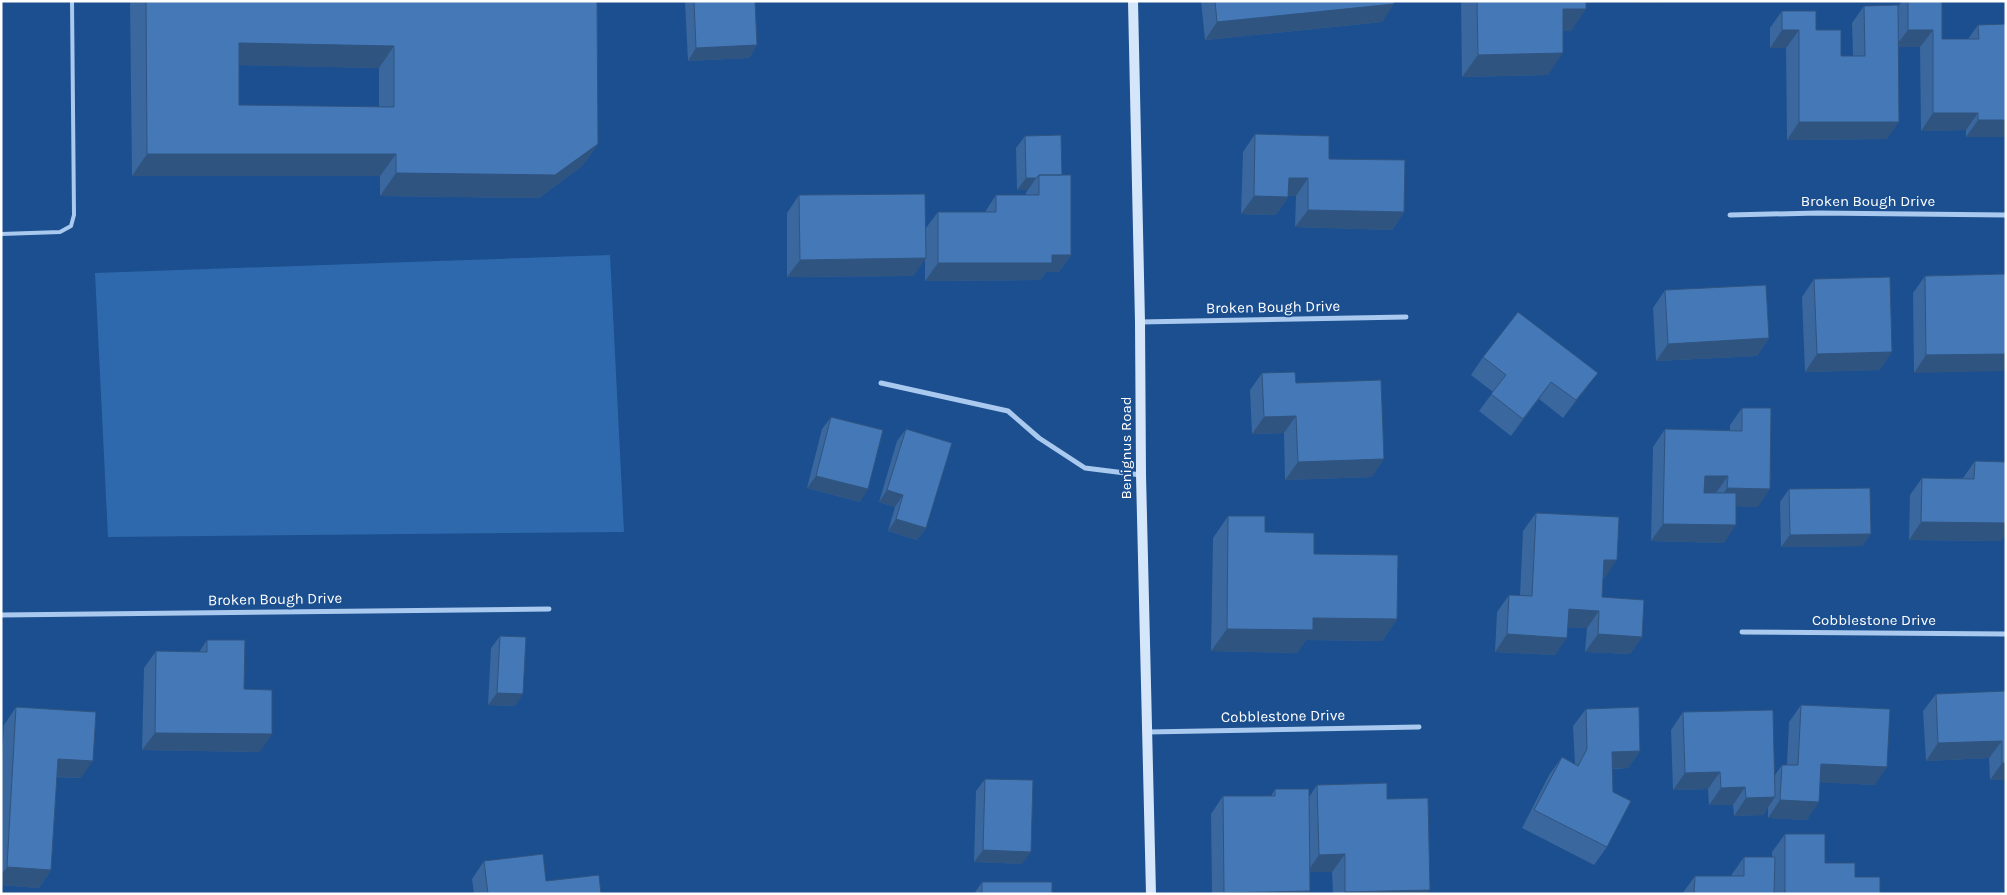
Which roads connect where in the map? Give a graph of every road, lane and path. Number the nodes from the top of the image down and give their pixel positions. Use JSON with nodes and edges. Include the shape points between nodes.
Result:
{"nodes":[{"id":1,"x":72,"y":1,"type":"edge"},
{"id":2,"x":1133,"y":1,"type":"edge"},
{"id":3,"x":2006,"y":214,"type":"edge"},
{"id":4,"x":1730,"y":215,"type":"dead end"},
{"id":5,"x":1,"y":234,"type":"edge"},
{"id":6,"x":1406,"y":317,"type":"dead end"},
{"id":7,"x":1140,"y":322,"type":"junction"},
{"id":8,"x":881,"y":383,"type":"dead end"},
{"id":9,"x":1141,"y":475,"type":"junction"},
{"id":10,"x":549,"y":609,"type":"dead end"},
{"id":11,"x":1,"y":615,"type":"edge"},
{"id":12,"x":1742,"y":632,"type":"dead end"},
{"id":13,"x":2006,"y":634,"type":"edge"},
{"id":14,"x":1419,"y":726,"type":"dead end"},
{"id":15,"x":1146,"y":732,"type":"junction"},
{"id":16,"x":1151,"y":894,"type":"edge"}],
"edges":[{"from":1,"to":5,"type":"lane","via":[[74,215],[71,226],[60,232]]},
{"from":2,"to":7,"type":"street","name":"Benignus Road"},
{"from":3,"to":4,"type":"street","name":"Broken Bough Drive"},
{"from":6,"to":7,"type":"street","name":"Broken Bough Drive"},
{"from":7,"to":9,"type":"street","name":"Benignus Road"},
{"from":8,"to":9,"type":"street","via":[[1008,411],[1039,438],[1085,468]]},
{"from":9,"to":15,"type":"street","name":"Benignus Road"},
{"from":10,"to":11,"type":"street","name":"Broken Bough Drive"},
{"from":12,"to":13,"type":"street","name":"Cobblestone Drive"},
{"from":14,"to":15,"type":"street","name":"Cobblestone Drive"},
{"from":15,"to":16,"type":"street","name":"Benignus Road"}]}
